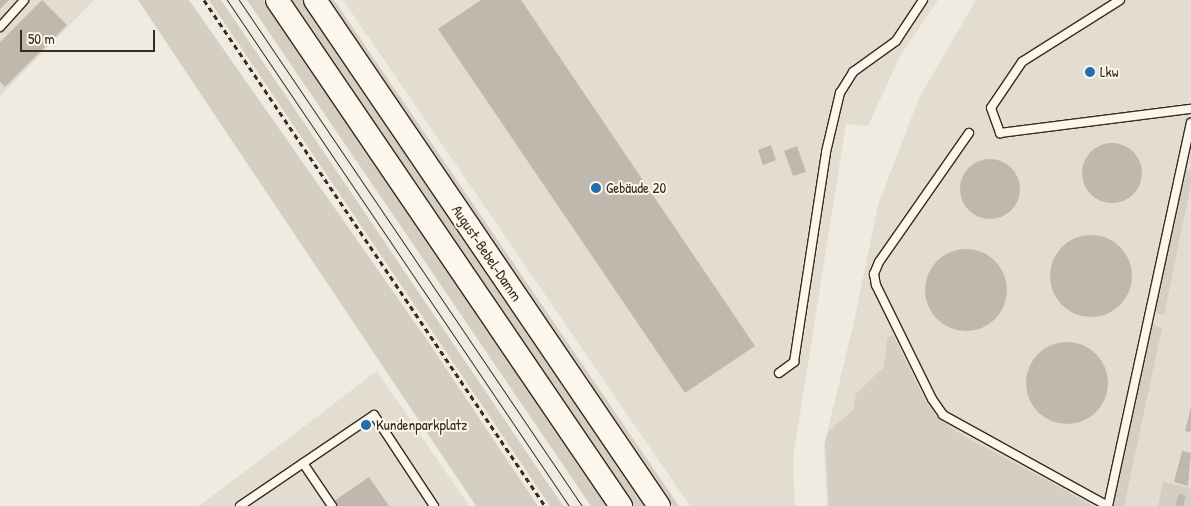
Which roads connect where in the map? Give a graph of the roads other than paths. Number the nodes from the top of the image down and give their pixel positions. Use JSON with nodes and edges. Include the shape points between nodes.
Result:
{"nodes":[{"id":1,"x":24,"y":0,"type":"edge"},
{"id":2,"x":277,"y":0,"type":"edge"},
{"id":3,"x":315,"y":0,"type":"edge"},
{"id":4,"x":923,"y":0,"type":"edge"},
{"id":5,"x":1120,"y":0,"type":"edge"},
{"id":6,"x":0,"y":27,"type":"edge"},
{"id":7,"x":1191,"y":109,"type":"edge"},
{"id":8,"x":1191,"y":123,"type":"edge"},
{"id":9,"x":969,"y":133,"type":"dead end"},
{"id":10,"x":779,"y":373,"type":"dead end"},
{"id":11,"x":304,"y":464,"type":"junction"},
{"id":12,"x":240,"y":506,"type":"edge"},
{"id":13,"x":332,"y":506,"type":"edge"},
{"id":14,"x":434,"y":506,"type":"edge"},
{"id":15,"x":621,"y":506,"type":"edge"},
{"id":16,"x":659,"y":506,"type":"edge"},
{"id":17,"x":1108,"y":506,"type":"edge"}],
"edges":[{"from":1,"to":6,"type":"lane"},
{"from":2,"to":15,"type":"main road","name":"August-Bebel-Damm"},
{"from":3,"to":16,"type":"main road","name":"August-Bebel-Damm"},
{"from":4,"to":10,"type":"lane","via":[[896,41],[853,72],[840,93],[825,162],[794,362]]},
{"from":5,"to":7,"type":"lane","via":[[1022,62],[991,108],[1000,133]]},
{"from":8,"to":17,"type":"lane"},
{"from":9,"to":17,"type":"lane","via":[[879,262],[874,274],[876,285],[943,415]]},
{"from":11,"to":12,"type":"lane"},
{"from":11,"to":13,"type":"lane"},
{"from":11,"to":14,"type":"lane","via":[[374,415]]}]}
